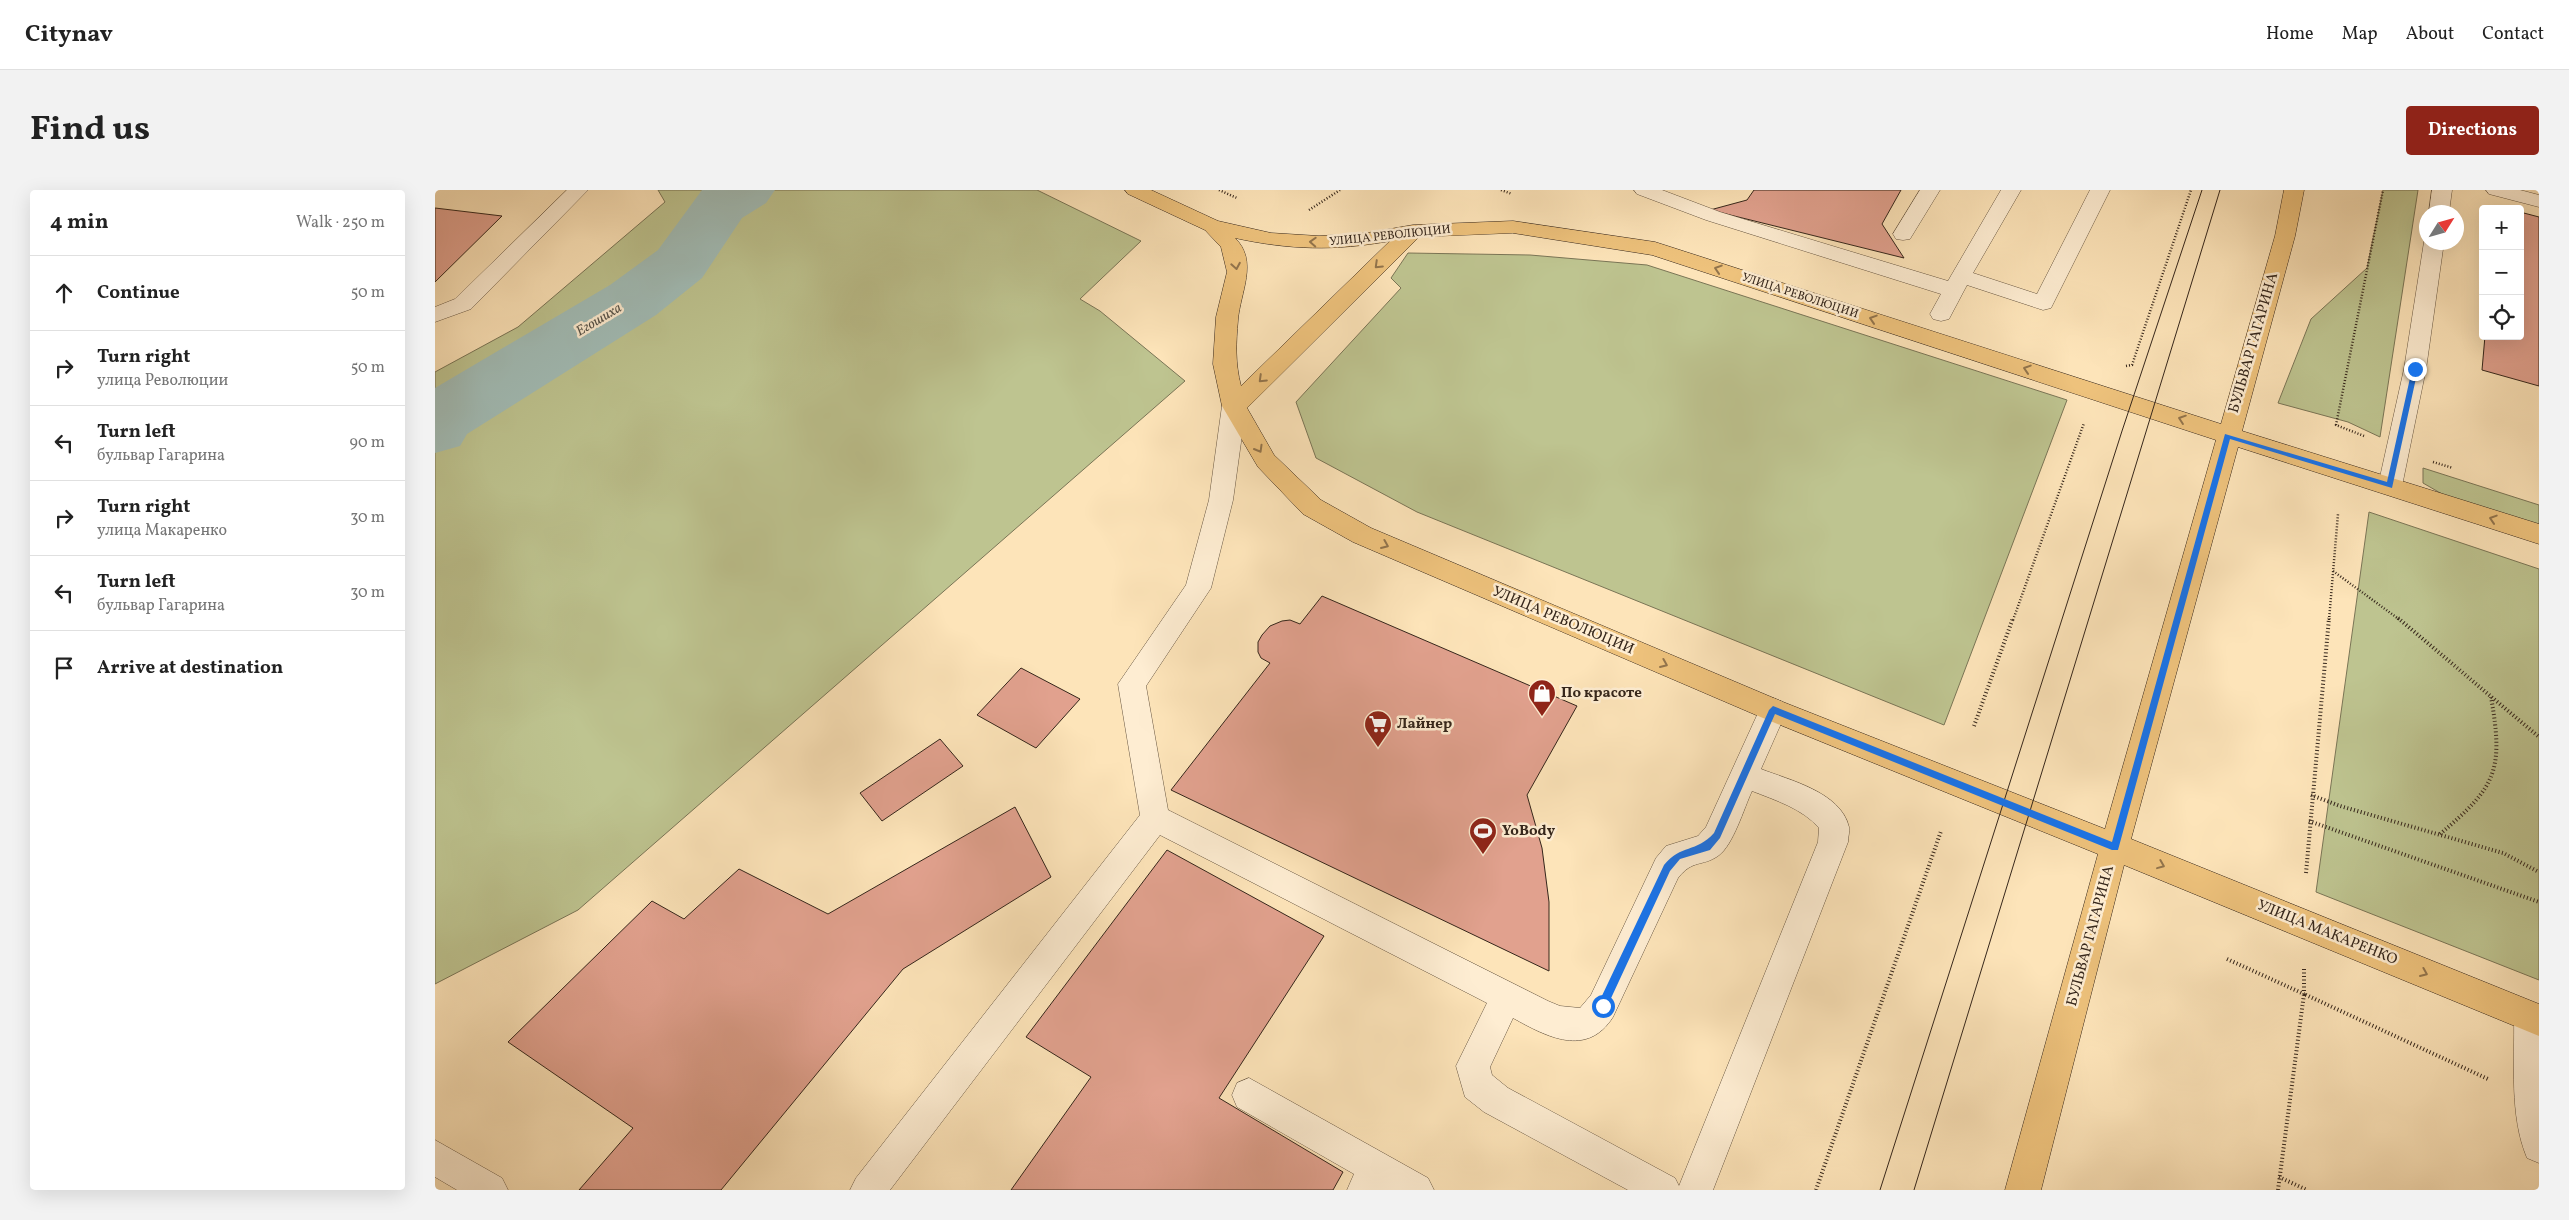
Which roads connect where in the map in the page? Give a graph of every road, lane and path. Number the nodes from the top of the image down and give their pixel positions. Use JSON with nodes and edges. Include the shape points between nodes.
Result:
{"nodes":[{"id":1,"x":578,"y":190,"type":"edge"},
{"id":2,"x":1135,"y":190,"type":"edge"},
{"id":3,"x":1340,"y":190,"type":"edge"},
{"id":4,"x":1644,"y":190,"type":"edge"},
{"id":5,"x":1930,"y":190,"type":"edge"},
{"id":6,"x":2011,"y":190,"type":"edge"},
{"id":7,"x":2100,"y":190,"type":"edge"},
{"id":8,"x":2191,"y":190,"type":"edge"},
{"id":9,"x":2294,"y":190,"type":"edge"},
{"id":10,"x":2383,"y":190,"type":"edge"},
{"id":11,"x":2442,"y":190,"type":"edge"},
{"id":12,"x":2496,"y":190,"type":"edge"},
{"id":13,"x":2539,"y":201,"type":"edge"},
{"id":14,"x":2440,"y":205,"type":"edge"},
{"id":15,"x":1304,"y":214,"type":"dead end"},
{"id":16,"x":1212,"y":226,"type":"junction"},
{"id":17,"x":1413,"y":231,"type":"junction"},
{"id":18,"x":1903,"y":234,"type":"dead end"},
{"id":19,"x":2433,"y":250,"type":"edge"},
{"id":20,"x":1957,"y":283,"type":"junction"},
{"id":21,"x":1941,"y":314,"type":"dead end"},
{"id":22,"x":435,"y":315,"type":"edge"},
{"id":23,"x":2132,"y":365,"type":"dead end"},
{"id":24,"x":1234,"y":406,"type":"junction"},
{"id":25,"x":2086,"y":416,"type":"dead end"},
{"id":26,"x":2336,"y":425,"type":"dead end"},
{"id":27,"x":2228,"y":435,"type":"junction"},
{"id":28,"x":2390,"y":486,"type":"junction"},
{"id":29,"x":2338,"y":514,"type":"dead end"},
{"id":30,"x":2539,"y":534,"type":"edge"},
{"id":31,"x":2333,"y":571,"type":"junction"},
{"id":32,"x":2491,"y":696,"type":"junction"},
{"id":33,"x":1773,"y":710,"type":"junction"},
{"id":34,"x":1975,"y":726,"type":"dead end"},
{"id":35,"x":2539,"y":737,"type":"edge"},
{"id":36,"x":1744,"y":775,"type":"junction"},
{"id":37,"x":2311,"y":795,"type":"junction"},
{"id":38,"x":1155,"y":818,"type":"junction"},
{"id":39,"x":2309,"y":821,"type":"junction"},
{"id":40,"x":1941,"y":831,"type":"dead end"},
{"id":41,"x":2440,"y":834,"type":"junction"},
{"id":42,"x":2115,"y":847,"type":"junction"},
{"id":43,"x":2539,"y":872,"type":"edge"},
{"id":44,"x":2306,"y":873,"type":"dead end"},
{"id":45,"x":2539,"y":902,"type":"edge"},
{"id":46,"x":2227,"y":960,"type":"dead end"},
{"id":47,"x":2305,"y":960,"type":"dead end"},
{"id":48,"x":2304,"y":994,"type":"junction"},
{"id":49,"x":1507,"y":996,"type":"junction"},
{"id":50,"x":2534,"y":1019,"type":"edge"},
{"id":51,"x":1249,"y":1095,"type":"dead end"},
{"id":52,"x":2532,"y":1099,"type":"junction"},
{"id":53,"x":2539,"y":1146,"type":"edge"},
{"id":54,"x":435,"y":1157,"type":"edge"},
{"id":55,"x":2279,"y":1177,"type":"junction"},
{"id":56,"x":1371,"y":1179,"type":"edge"},
{"id":57,"x":490,"y":1190,"type":"edge"},
{"id":58,"x":868,"y":1190,"type":"edge"},
{"id":59,"x":1416,"y":1190,"type":"edge"},
{"id":60,"x":1663,"y":1190,"type":"edge"},
{"id":61,"x":1695,"y":1190,"type":"edge"},
{"id":62,"x":1816,"y":1190,"type":"edge"},
{"id":63,"x":2023,"y":1190,"type":"edge"},
{"id":64,"x":2278,"y":1190,"type":"edge"},
{"id":65,"x":2307,"y":1190,"type":"edge"}],
"edges":[{"from":1,"to":22,"type":"street","via":[[463,304]]},
{"from":2,"to":16,"type":"main road","name":"УЛИЦА РЕВОЛЮЦИИ"},
{"from":3,"to":15,"type":"path"},
{"from":4,"to":20,"type":"street","via":[[1713,216]]},
{"from":5,"to":18,"type":"street"},
{"from":6,"to":20,"type":"street"},
{"from":7,"to":20,"type":"street","via":[[2043,303]]},
{"from":8,"to":23,"type":"path"},
{"from":9,"to":27,"type":"main road","name":"БУЛЬВАР ГАГАРИНА","via":[[2285,236]]},
{"from":10,"to":26,"type":"path"},
{"from":11,"to":14,"type":"street"},
{"from":12,"to":13,"type":"street"},
{"from":17,"to":16,"type":"main road","name":"УЛИЦА РЕВОЛЮЦИИ","one_way":true,"via":[[1319,243],[1271,239]]},
{"from":16,"to":24,"type":"main road","name":"УЛИЦА РЕВОЛЮЦИИ","one_way":true,"via":[[1231,245],[1238,272],[1227,317],[1224,364]]},
{"from":17,"to":24,"type":"main road","one_way":true},
{"from":27,"to":17,"type":"main road","name":"УЛИЦА РЕВОЛЮЦИИ","one_way":true,"via":[[1655,249],[1513,227]]},
{"from":19,"to":28,"type":"street","via":[[2415,369]]},
{"from":20,"to":21,"type":"street"},
{"from":24,"to":33,"type":"main road","name":"УЛИЦА РЕВОЛЮЦИИ","one_way":true,"via":[[1266,461],[1312,507],[1353,531]]},
{"from":24,"to":38,"type":"street","via":[[1221,500],[1198,588],[1132,684]]},
{"from":25,"to":34,"type":"path"},
{"from":27,"to":28,"type":"main road"},
{"from":27,"to":42,"type":"main road","name":"БУЛЬВАР ГАГАРИНА"},
{"from":30,"to":28,"type":"main road","one_way":true},
{"from":29,"to":31,"type":"path"},
{"from":31,"to":32,"type":"path","via":[[2407,625]]},
{"from":31,"to":37,"type":"path"},
{"from":32,"to":35,"type":"path"},
{"from":32,"to":41,"type":"path","via":[[2497,735],[2490,782],[2472,806]]},
{"from":33,"to":36,"type":"street"},
{"from":33,"to":42,"type":"main road","name":"УЛИЦА РЕВОЛЮЦИИ"},
{"from":36,"to":49,"type":"street","via":[[1717,836],[1707,847],[1677,856],[1667,868],[1603,1006],[1590,1021],[1574,1026],[1560,1022]]},
{"from":36,"to":61,"type":"street","via":[[1812,804],[1825,813],[1834,826],[1833,842]]},
{"from":37,"to":39,"type":"path"},
{"from":37,"to":41,"type":"path"},
{"from":38,"to":49,"type":"street"},
{"from":38,"to":58,"type":"street"},
{"from":39,"to":44,"type":"path"},
{"from":39,"to":45,"type":"path"},
{"from":40,"to":62,"type":"path"},
{"from":41,"to":43,"type":"path","via":[[2503,853]]},
{"from":42,"to":50,"type":"main road","name":"УЛИЦА МАКАРЕНКО","one_way":true},
{"from":42,"to":63,"type":"main road","name":"БУЛЬВАР ГАГАРИНА"},
{"from":46,"to":48,"type":"path"},
{"from":47,"to":48,"type":"path"},
{"from":48,"to":52,"type":"path"},
{"from":48,"to":55,"type":"path"},
{"from":49,"to":60,"type":"street","via":[[1473,1066],[1477,1085],[1496,1100]]},
{"from":50,"to":52,"type":"street"},
{"from":51,"to":56,"type":"street"},
{"from":52,"to":53,"type":"street"},
{"from":54,"to":57,"type":"street"},
{"from":55,"to":64,"type":"path"},
{"from":55,"to":65,"type":"path"},
{"from":56,"to":59,"type":"street"}]}
